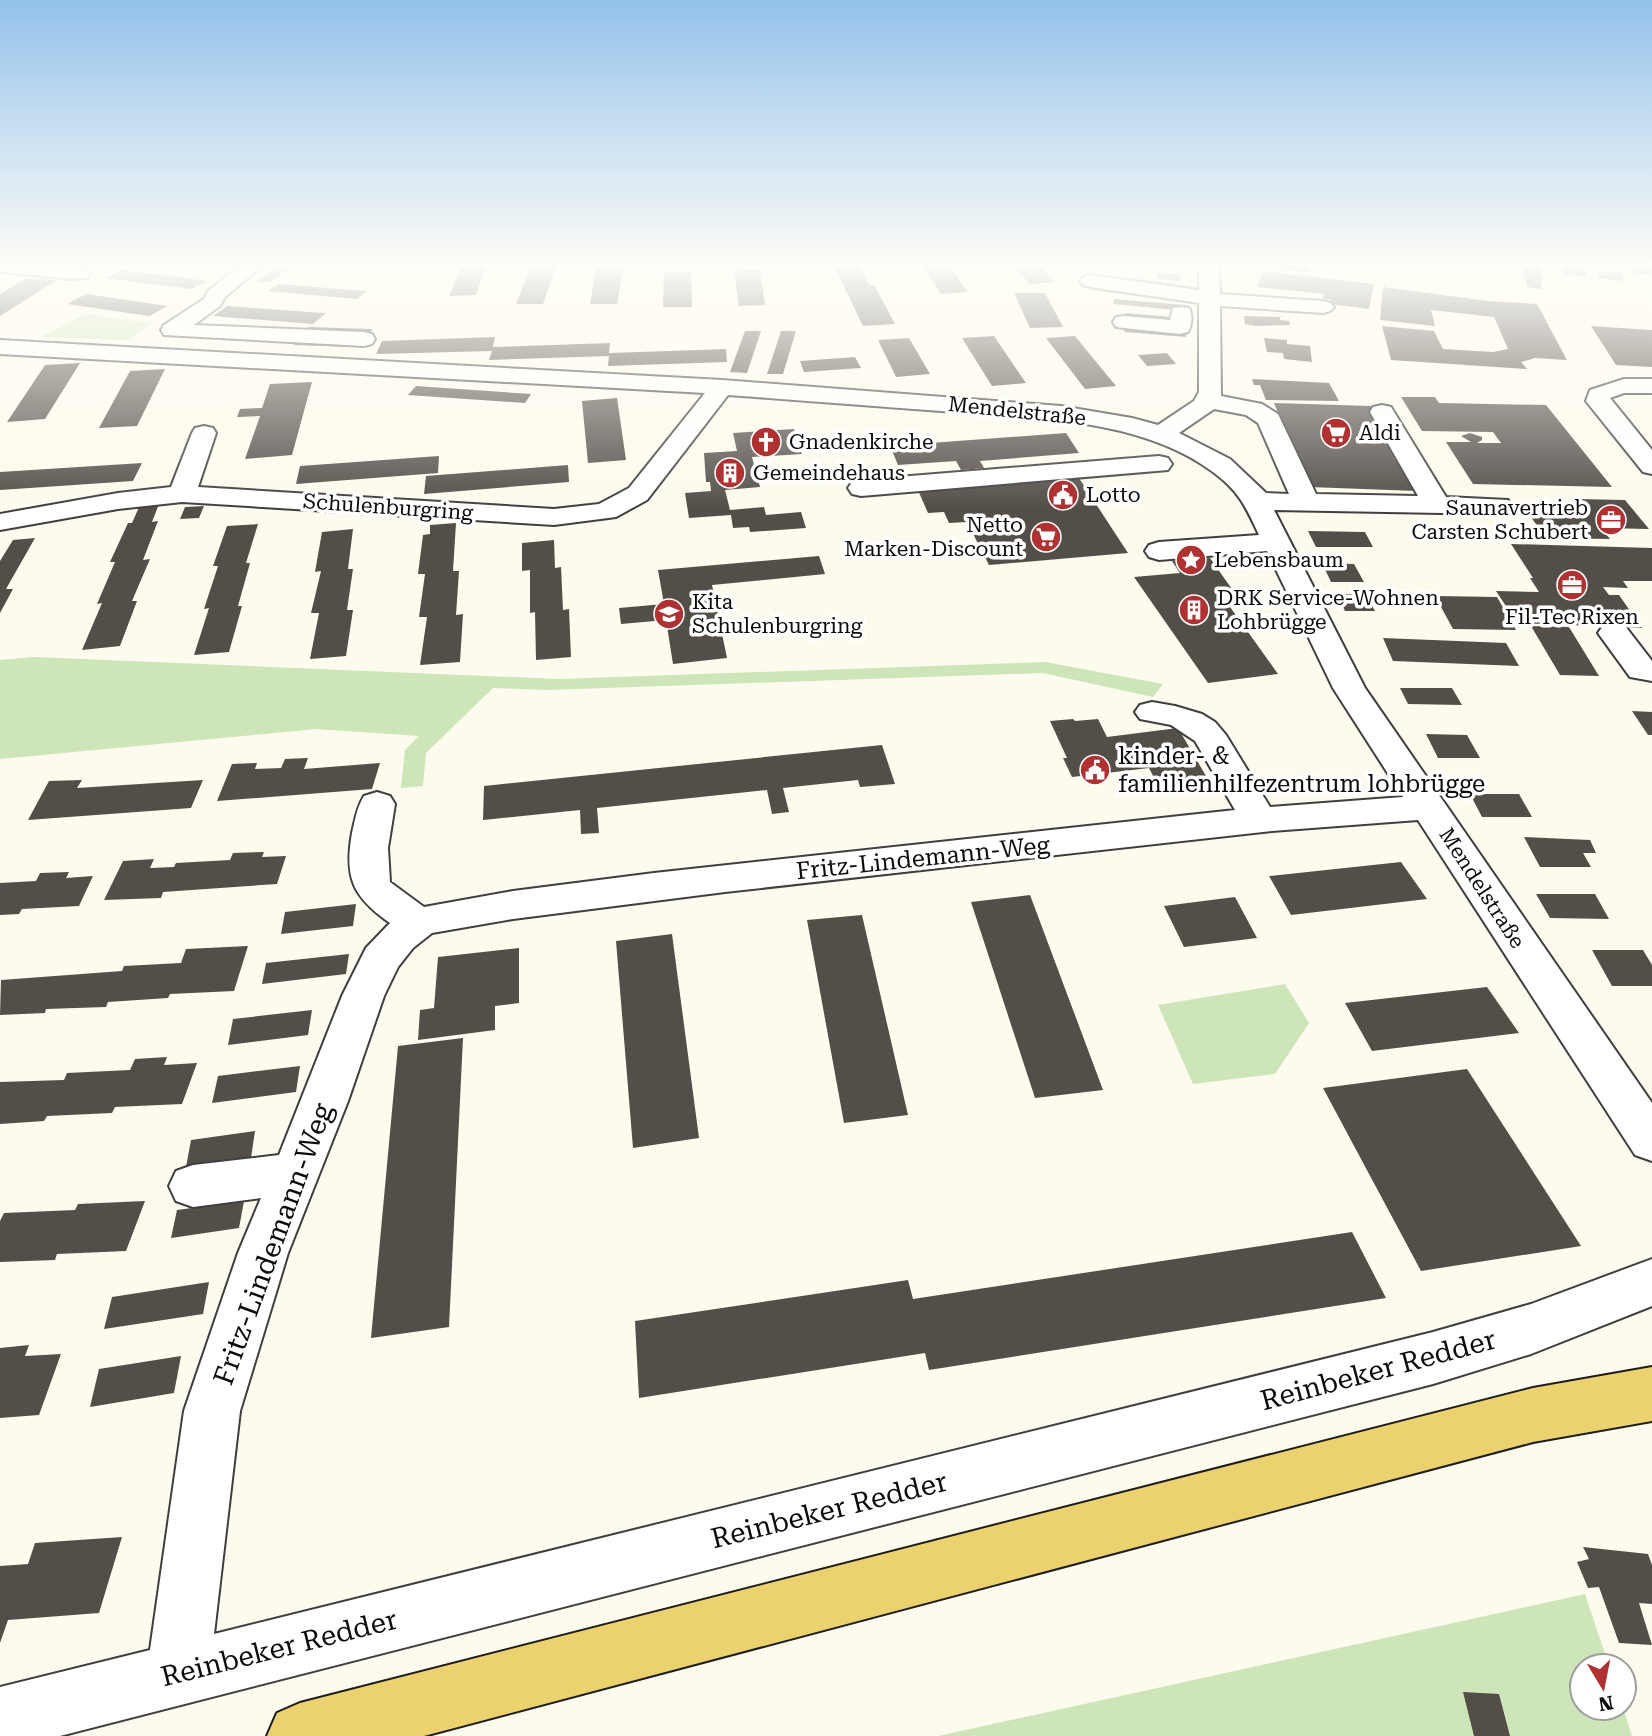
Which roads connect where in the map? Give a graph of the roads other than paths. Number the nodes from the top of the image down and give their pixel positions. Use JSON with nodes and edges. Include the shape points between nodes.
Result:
{"nodes":[{"id":1,"x":0,"y":347,"type":"edge"},
{"id":2,"x":1209,"y":347,"type":"edge"},
{"id":3,"x":1652,"y":386,"type":"edge"},
{"id":4,"x":722,"y":387,"type":"junction"},
{"id":5,"x":1206,"y":400,"type":"junction"},
{"id":6,"x":1382,"y":412,"type":"dead end"},
{"id":7,"x":204,"y":433,"type":"dead end"},
{"id":8,"x":1168,"y":436,"type":"junction"},
{"id":9,"x":1652,"y":466,"type":"edge"},
{"id":10,"x":861,"y":488,"type":"dead end"},
{"id":11,"x":182,"y":494,"type":"junction"},
{"id":12,"x":1256,"y":501,"type":"junction"},
{"id":13,"x":1306,"y":501,"type":"junction"},
{"id":14,"x":1437,"y":505,"type":"junction"},
{"id":15,"x":1498,"y":506,"type":"dead end"},
{"id":16,"x":0,"y":522,"type":"edge"},
{"id":17,"x":1275,"y":542,"type":"junction"},
{"id":18,"x":1159,"y":551,"type":"dead end"},
{"id":19,"x":1614,"y":633,"type":"dead end"},
{"id":20,"x":1652,"y":671,"type":"edge"},
{"id":21,"x":1152,"y":712,"type":"dead end"},
{"id":22,"x":377,"y":804,"type":"dead end"},
{"id":23,"x":1429,"y":808,"type":"junction"},
{"id":24,"x":1259,"y":820,"type":"junction"},
{"id":25,"x":418,"y":923,"type":"junction"},
{"id":26,"x":1652,"y":1141,"type":"edge"},
{"id":27,"x":296,"y":1173,"type":"junction"},
{"id":28,"x":193,"y":1186,"type":"dead end"},
{"id":29,"x":1652,"y":1282,"type":"edge"},
{"id":30,"x":1652,"y":1394,"type":"edge"},
{"id":31,"x":178,"y":1673,"type":"junction"},
{"id":32,"x":0,"y":1719,"type":"edge"},
{"id":33,"x":300,"y":1736,"type":"edge"}],
"edges":[{"from":1,"to":4,"type":"street","name":"Mendelstraße"},
{"from":2,"to":5,"type":"street","via":[[1211,392]]},
{"from":3,"to":9,"type":"street","via":[[1606,390],[1598,395],[1598,401]]},
{"from":4,"to":8,"type":"street","name":"Mendelstraße","via":[[1061,413]]},
{"from":4,"to":11,"type":"street","name":"Schulenburgring","via":[[638,494],[606,511],[554,517],[265,493]]},
{"from":5,"to":8,"type":"street"},
{"from":5,"to":13,"type":"street","via":[[1253,409],[1269,419]]},
{"from":6,"to":14,"type":"street"},
{"from":7,"to":11,"type":"street"},
{"from":8,"to":10,"type":"street","via":[[1150,453],[1159,464]]},
{"from":8,"to":12,"type":"street","name":"Mendelstraße","via":[[1233,473]]},
{"from":11,"to":16,"type":"street","name":"Schulenburgring"},
{"from":12,"to":13,"type":"street"},
{"from":12,"to":17,"type":"street","name":"Mendelstraße"},
{"from":13,"to":14,"type":"street"},
{"from":14,"to":15,"type":"street"},
{"from":17,"to":18,"type":"street"},
{"from":17,"to":23,"type":"street","name":"Mendelstraße","via":[[1349,688]]},
{"from":19,"to":20,"type":"street","via":[[1641,670]]},
{"from":21,"to":24,"type":"street","via":[[1177,716],[1209,735]]},
{"from":22,"to":25,"type":"street","via":[[368,855],[373,889]]},
{"from":23,"to":24,"type":"street","name":"Fritz-Lindemann-Weg"},
{"from":23,"to":26,"type":"street","name":"Mendelstraße"},
{"from":24,"to":25,"type":"street","name":"Fritz-Lindemann-Weg","via":[[601,894]]},
{"from":25,"to":27,"type":"street","name":"Fritz-Lindemann-Weg","via":[[381,959]]},
{"from":27,"to":28,"type":"street"},
{"from":27,"to":31,"type":"street","name":"Fritz-Lindemann-Weg","via":[[263,1253],[212,1411]]},
{"from":29,"to":31,"type":"street","name":"Reinbeker Redder","via":[[1531,1329],[1433,1358]]},
{"from":30,"to":33,"type":"main road","via":[[1533,1415]]},
{"from":31,"to":32,"type":"street","name":"Reinbeker Redder"}]}
